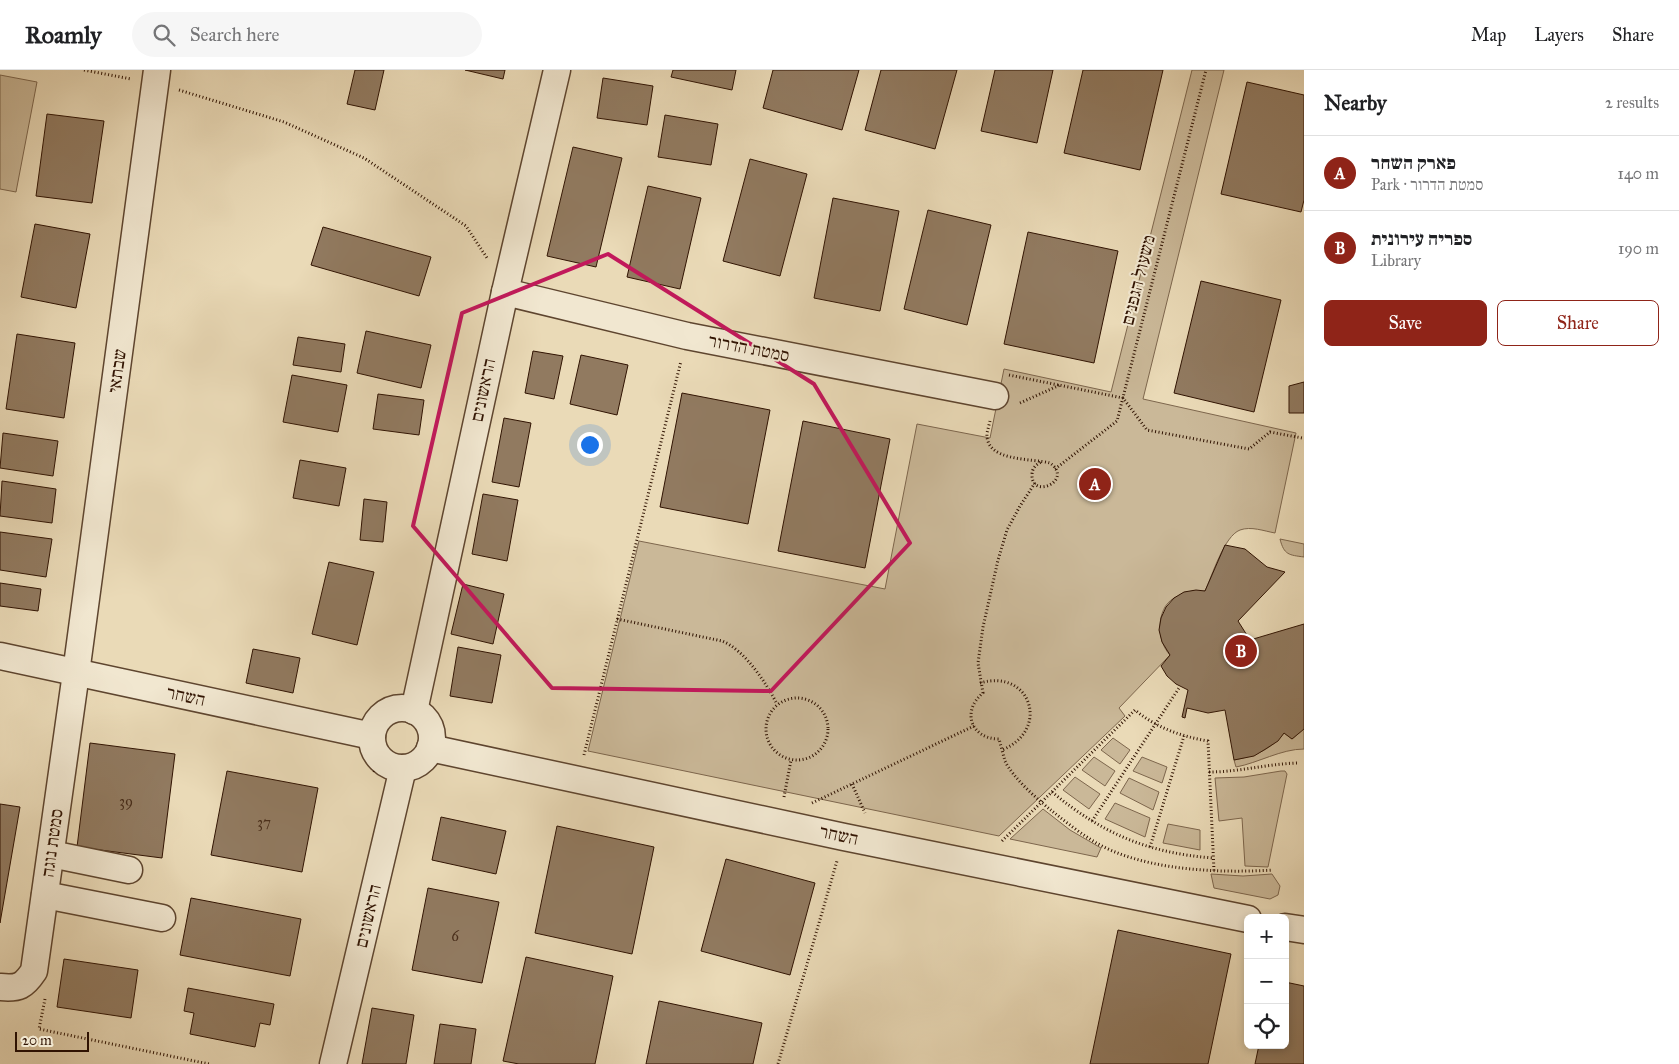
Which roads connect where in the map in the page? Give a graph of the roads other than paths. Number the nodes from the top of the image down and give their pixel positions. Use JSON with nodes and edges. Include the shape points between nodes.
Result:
{"nodes":[{"id":1,"x":558,"y":70,"type":"edge"},
{"id":2,"x":157,"y":77,"type":"edge"},
{"id":3,"x":504,"y":292,"type":"junction"},
{"id":4,"x":1006,"y":400,"type":"road end"},
{"id":5,"x":0,"y":656,"type":"edge"},
{"id":6,"x":76,"y":673,"type":"junction"},
{"id":7,"x":414,"y":711,"type":"junction"},
{"id":8,"x":368,"y":745,"type":"junction"},
{"id":9,"x":430,"y":748,"type":"junction"},
{"id":10,"x":403,"y":768,"type":"junction"},
{"id":11,"x":51,"y":854,"type":"junction"},
{"id":12,"x":129,"y":870,"type":"dead end"},
{"id":13,"x":45,"y":895,"type":"junction"},
{"id":14,"x":162,"y":918,"type":"dead end"},
{"id":15,"x":1244,"y":918,"type":"edge"},
{"id":16,"x":1289,"y":927,"type":"edge"},
{"id":17,"x":1304,"y":930,"type":"edge"},
{"id":18,"x":0,"y":987,"type":"edge"},
{"id":19,"x":333,"y":1064,"type":"edge"}],
"edges":[{"from":1,"to":3,"type":"street","name":"הראשונים"},
{"from":2,"to":6,"type":"street","name":"שבתאי"},
{"from":3,"to":4,"type":"street","name":"סמטת הדרור","via":[[687,336]]},
{"from":3,"to":7,"type":"street","name":"הראשונים"},
{"from":5,"to":6,"type":"street","name":"השחר"},
{"from":6,"to":8,"type":"street","name":"השחר"},
{"from":6,"to":11,"type":"street","name":"סמטת נוגה"},
{"from":7,"to":8,"type":"street","via":[[387,712],[375,727]]},
{"from":7,"to":9,"type":"street","via":[[428,722],[432,740]]},
{"from":8,"to":10,"type":"street","via":[[373,746],[384,762]]},
{"from":9,"to":10,"type":"street","via":[[420,762]]},
{"from":9,"to":15,"type":"street","name":"השחר"},
{"from":10,"to":19,"type":"street","name":"הראשונים"},
{"from":11,"to":12,"type":"street"},
{"from":11,"to":13,"type":"street","name":"סמטת נוגה"},
{"from":13,"to":14,"type":"street"},
{"from":13,"to":18,"type":"street","name":"סמטת נוגה","via":[[34,971],[26,983],[13,988]]},
{"from":16,"to":17,"type":"street"}]}
